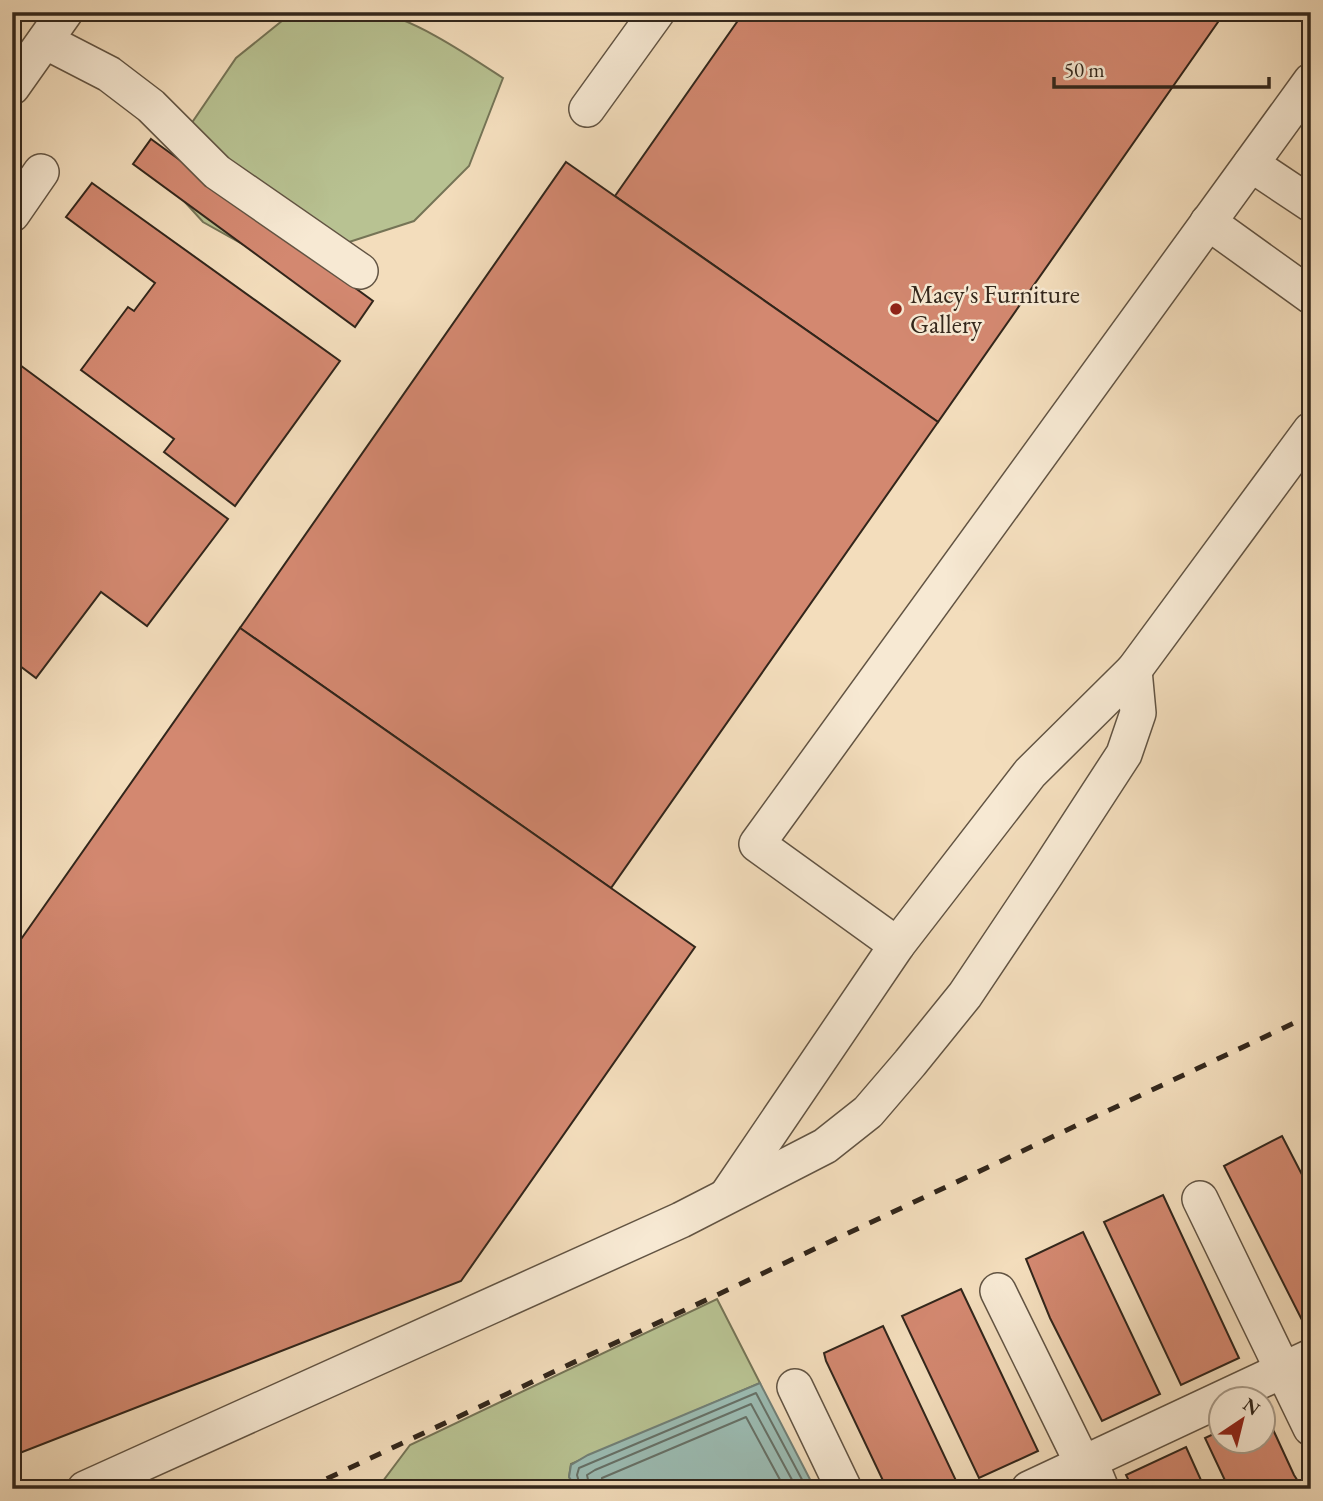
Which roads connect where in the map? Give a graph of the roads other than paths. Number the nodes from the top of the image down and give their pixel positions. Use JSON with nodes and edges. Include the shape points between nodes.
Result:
{"nodes":[{"id":1,"x":65,"y":12,"type":"edge"},
{"id":2,"x":657,"y":12,"type":"edge"},
{"id":3,"x":45,"y":41,"type":"junction"},
{"id":4,"x":1311,"y":81,"type":"edge"},
{"id":5,"x":12,"y":87,"type":"edge"},
{"id":6,"x":587,"y":109,"type":"dead end"},
{"id":7,"x":1251,"y":163,"type":"junction"},
{"id":8,"x":41,"y":172,"type":"dead end"},
{"id":9,"x":1311,"y":204,"type":"edge"},
{"id":10,"x":12,"y":214,"type":"edge"},
{"id":11,"x":1208,"y":222,"type":"junction"},
{"id":12,"x":360,"y":271,"type":"dead end"},
{"id":13,"x":1311,"y":296,"type":"edge"},
{"id":14,"x":1311,"y":430,"type":"edge"},
{"id":15,"x":1135,"y":670,"type":"junction"},
{"id":16,"x":897,"y":945,"type":"junction"},
{"id":17,"x":726,"y":1197,"type":"junction"},
{"id":18,"x":1200,"y":1199,"type":"dead end"},
{"id":19,"x":998,"y":1291,"type":"dead end"},
{"id":20,"x":1297,"y":1364,"type":"edge"},
{"id":21,"x":795,"y":1387,"type":"dead end"},
{"id":22,"x":1311,"y":1428,"type":"edge"},
{"id":23,"x":1091,"y":1472,"type":"edge"},
{"id":24,"x":85,"y":1489,"type":"edge"},
{"id":25,"x":844,"y":1489,"type":"edge"},
{"id":26,"x":1029,"y":1489,"type":"edge"}],
"edges":[{"from":1,"to":3,"type":"street"},
{"from":2,"to":6,"type":"street"},
{"from":3,"to":5,"type":"street"},
{"from":3,"to":12,"type":"street","via":[[109,74],[151,106],[217,172]]},
{"from":4,"to":7,"type":"street"},
{"from":7,"to":9,"type":"street"},
{"from":7,"to":11,"type":"street"},
{"from":8,"to":10,"type":"street"},
{"from":11,"to":13,"type":"street"},
{"from":11,"to":16,"type":"street","via":[[757,844]]},
{"from":14,"to":15,"type":"street"},
{"from":15,"to":16,"type":"street","via":[[1030,773]]},
{"from":15,"to":17,"type":"street","via":[[1138,713],[1124,754],[965,995],[868,1112],[825,1146]]},
{"from":16,"to":17,"type":"street"},
{"from":17,"to":24,"type":"street"},
{"from":18,"to":20,"type":"street"},
{"from":19,"to":23,"type":"street"},
{"from":20,"to":22,"type":"street"},
{"from":20,"to":23,"type":"street"},
{"from":21,"to":25,"type":"street"},
{"from":23,"to":26,"type":"street"}]}
